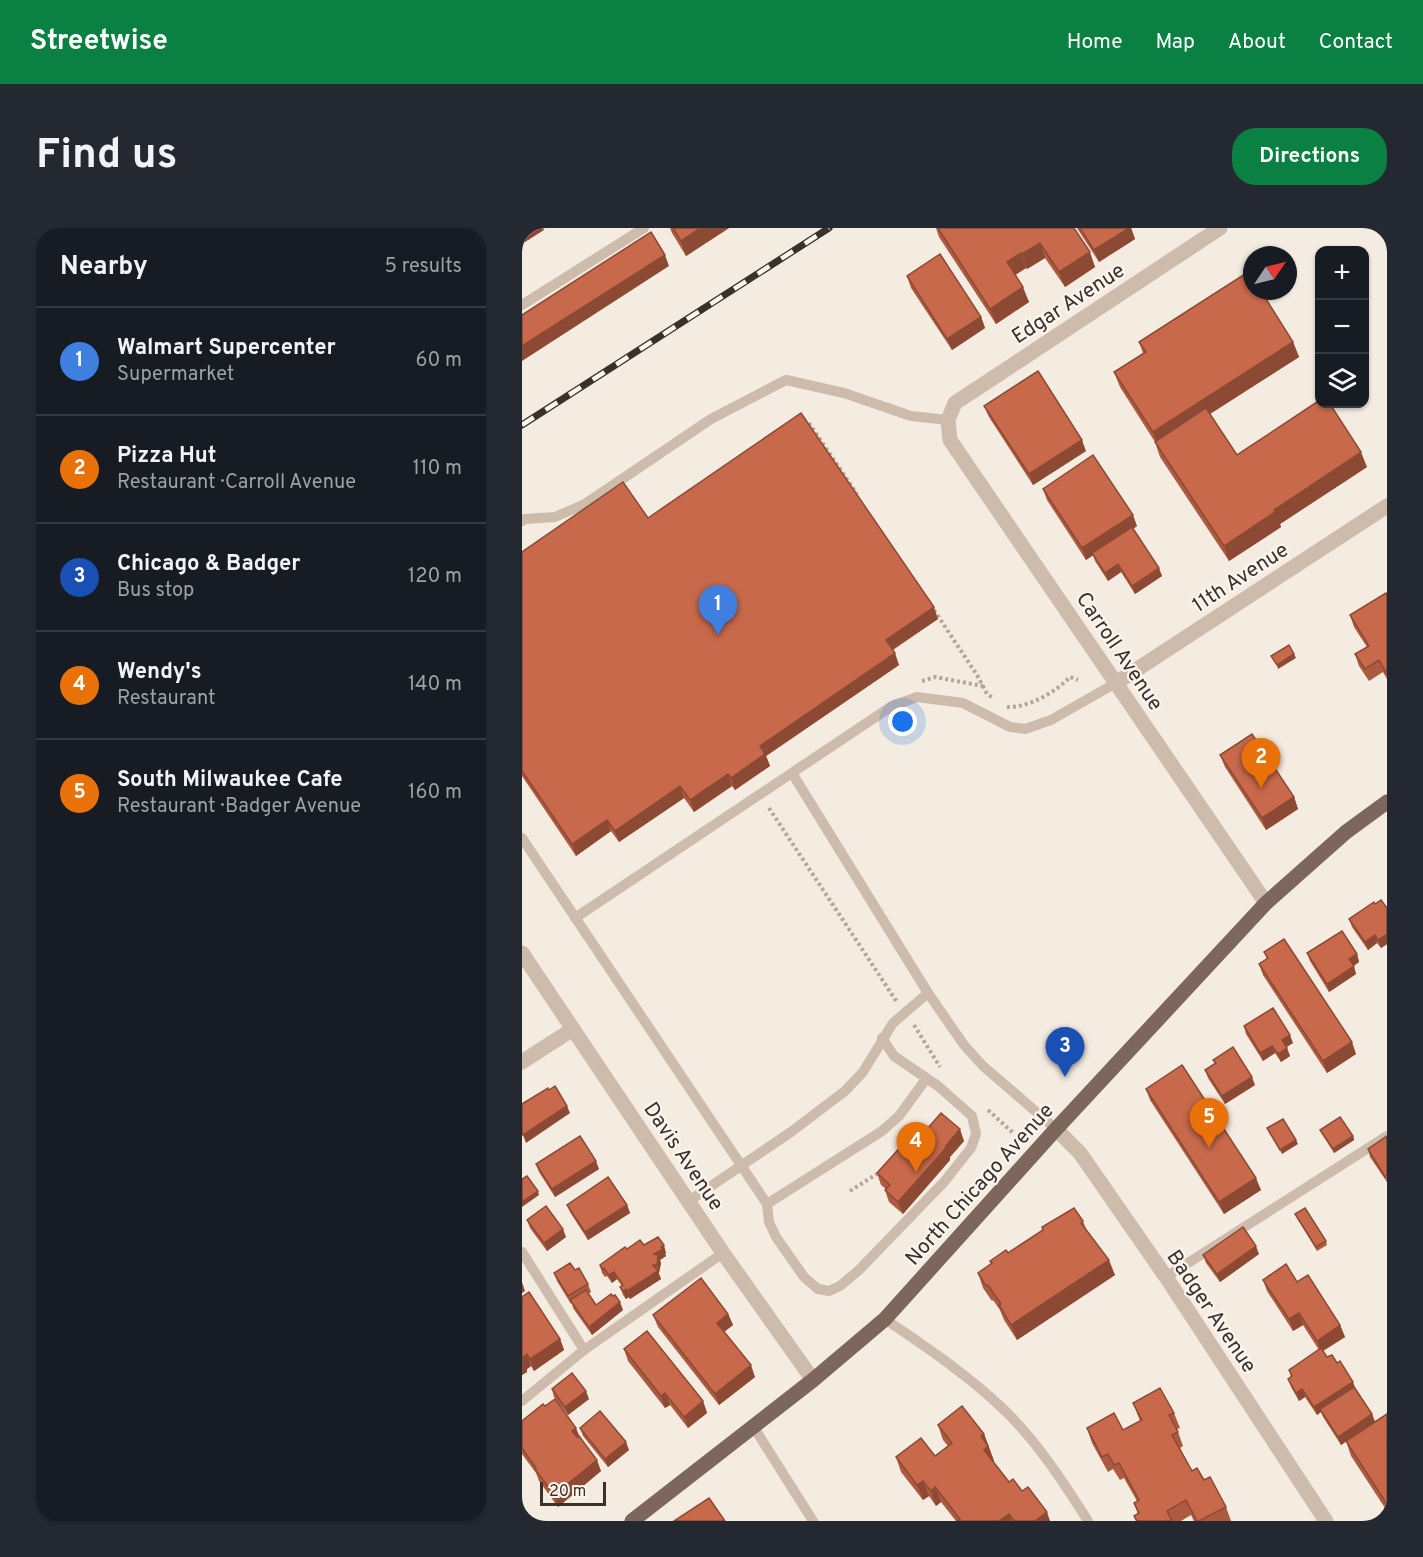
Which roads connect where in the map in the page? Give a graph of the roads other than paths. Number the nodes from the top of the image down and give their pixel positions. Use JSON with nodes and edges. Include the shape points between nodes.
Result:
{"nodes":[{"id":1,"x":644,"y":228,"type":"edge"},
{"id":2,"x":1220,"y":228,"type":"edge"},
{"id":3,"x":522,"y":305,"type":"edge"},
{"id":4,"x":948,"y":420,"type":"junction"},
{"id":5,"x":1387,"y":506,"type":"edge"},
{"id":6,"x":522,"y":521,"type":"edge"},
{"id":7,"x":1116,"y":683,"type":"junction"},
{"id":8,"x":792,"y":773,"type":"junction"},
{"id":9,"x":1387,"y":802,"type":"edge"},
{"id":10,"x":522,"y":838,"type":"edge"},
{"id":11,"x":1266,"y":903,"type":"junction"},
{"id":12,"x":575,"y":918,"type":"junction"},
{"id":13,"x":522,"y":953,"type":"edge"},
{"id":14,"x":928,"y":993,"type":"junction"},
{"id":15,"x":573,"y":1029,"type":"junction"},
{"id":16,"x":882,"y":1038,"type":"junction"},
{"id":17,"x":522,"y":1062,"type":"edge"},
{"id":18,"x":926,"y":1079,"type":"junction"},
{"id":19,"x":1056,"y":1129,"type":"junction"},
{"id":20,"x":1387,"y":1136,"type":"edge"},
{"id":21,"x":740,"y":1167,"type":"junction"},
{"id":22,"x":689,"y":1202,"type":"junction"},
{"id":23,"x":767,"y":1204,"type":"junction"},
{"id":24,"x":522,"y":1252,"type":"edge"},
{"id":25,"x":723,"y":1252,"type":"junction"},
{"id":26,"x":1166,"y":1277,"type":"junction"},
{"id":27,"x":885,"y":1319,"type":"junction"},
{"id":28,"x":584,"y":1350,"type":"junction"},
{"id":29,"x":813,"y":1380,"type":"junction"},
{"id":30,"x":522,"y":1401,"type":"edge"},
{"id":31,"x":753,"y":1426,"type":"junction"},
{"id":32,"x":632,"y":1521,"type":"edge"},
{"id":33,"x":813,"y":1521,"type":"edge"},
{"id":34,"x":1088,"y":1521,"type":"edge"},
{"id":35,"x":1326,"y":1521,"type":"edge"}],
"edges":[{"from":1,"to":3,"type":"lane"},
{"from":2,"to":4,"type":"street","name":"Edgar Avenue","via":[[955,403]]},
{"from":4,"to":6,"type":"lane","via":[[911,416],[844,393],[786,380],[711,419],[585,504],[555,517]]},
{"from":4,"to":7,"type":"street","name":"Carroll Avenue","via":[[950,440]]},
{"from":5,"to":7,"type":"street","name":"11th Avenue"},
{"from":7,"to":8,"type":"lane","via":[[1051,720],[1025,729],[1010,727],[963,703],[917,697],[892,706]]},
{"from":7,"to":11,"type":"street","name":"Carroll Avenue"},
{"from":8,"to":12,"type":"lane"},
{"from":8,"to":14,"type":"lane"},
{"from":9,"to":11,"type":"main road","name":"North Chicago Avenue","via":[[1346,832]]},
{"from":10,"to":12,"type":"lane"},
{"from":11,"to":19,"type":"main road","name":"North Chicago Avenue"},
{"from":12,"to":21,"type":"lane"},
{"from":13,"to":15,"type":"street","name":"Davis Avenue"},
{"from":14,"to":16,"type":"lane","via":[[892,1023]]},
{"from":14,"to":19,"type":"lane","via":[[983,1066]]},
{"from":15,"to":17,"type":"street"},
{"from":15,"to":22,"type":"street","name":"Davis Avenue"},
{"from":16,"to":18,"type":"lane","via":[[894,1056]]},
{"from":16,"to":21,"type":"lane","via":[[863,1072],[845,1091]]},
{"from":18,"to":23,"type":"lane","via":[[899,1116],[882,1131]]},
{"from":18,"to":23,"type":"lane","via":[[972,1116],[976,1134],[971,1148],[944,1182],[840,1286],[829,1291],[818,1289],[804,1277],[776,1238]]},
{"from":19,"to":26,"type":"street","name":"Badger Avenue","via":[[1080,1154]]},
{"from":19,"to":27,"type":"main road","name":"North Chicago Avenue"},
{"from":20,"to":26,"type":"lane"},
{"from":21,"to":22,"type":"lane"},
{"from":21,"to":23,"type":"lane"},
{"from":22,"to":25,"type":"street","name":"Davis Avenue"},
{"from":24,"to":28,"type":"lane"},
{"from":25,"to":28,"type":"lane"},
{"from":25,"to":29,"type":"street","name":"Davis Avenue"},
{"from":26,"to":35,"type":"street","name":"Badger Avenue"},
{"from":27,"to":29,"type":"main road","name":"North Chicago Avenue"},
{"from":27,"to":34,"type":"lane","via":[[999,1405],[1027,1435]]},
{"from":28,"to":30,"type":"lane"},
{"from":29,"to":31,"type":"main road","name":"North Chicago Avenue"},
{"from":31,"to":32,"type":"main road","name":"North Chicago Avenue"},
{"from":31,"to":33,"type":"lane"}]}
